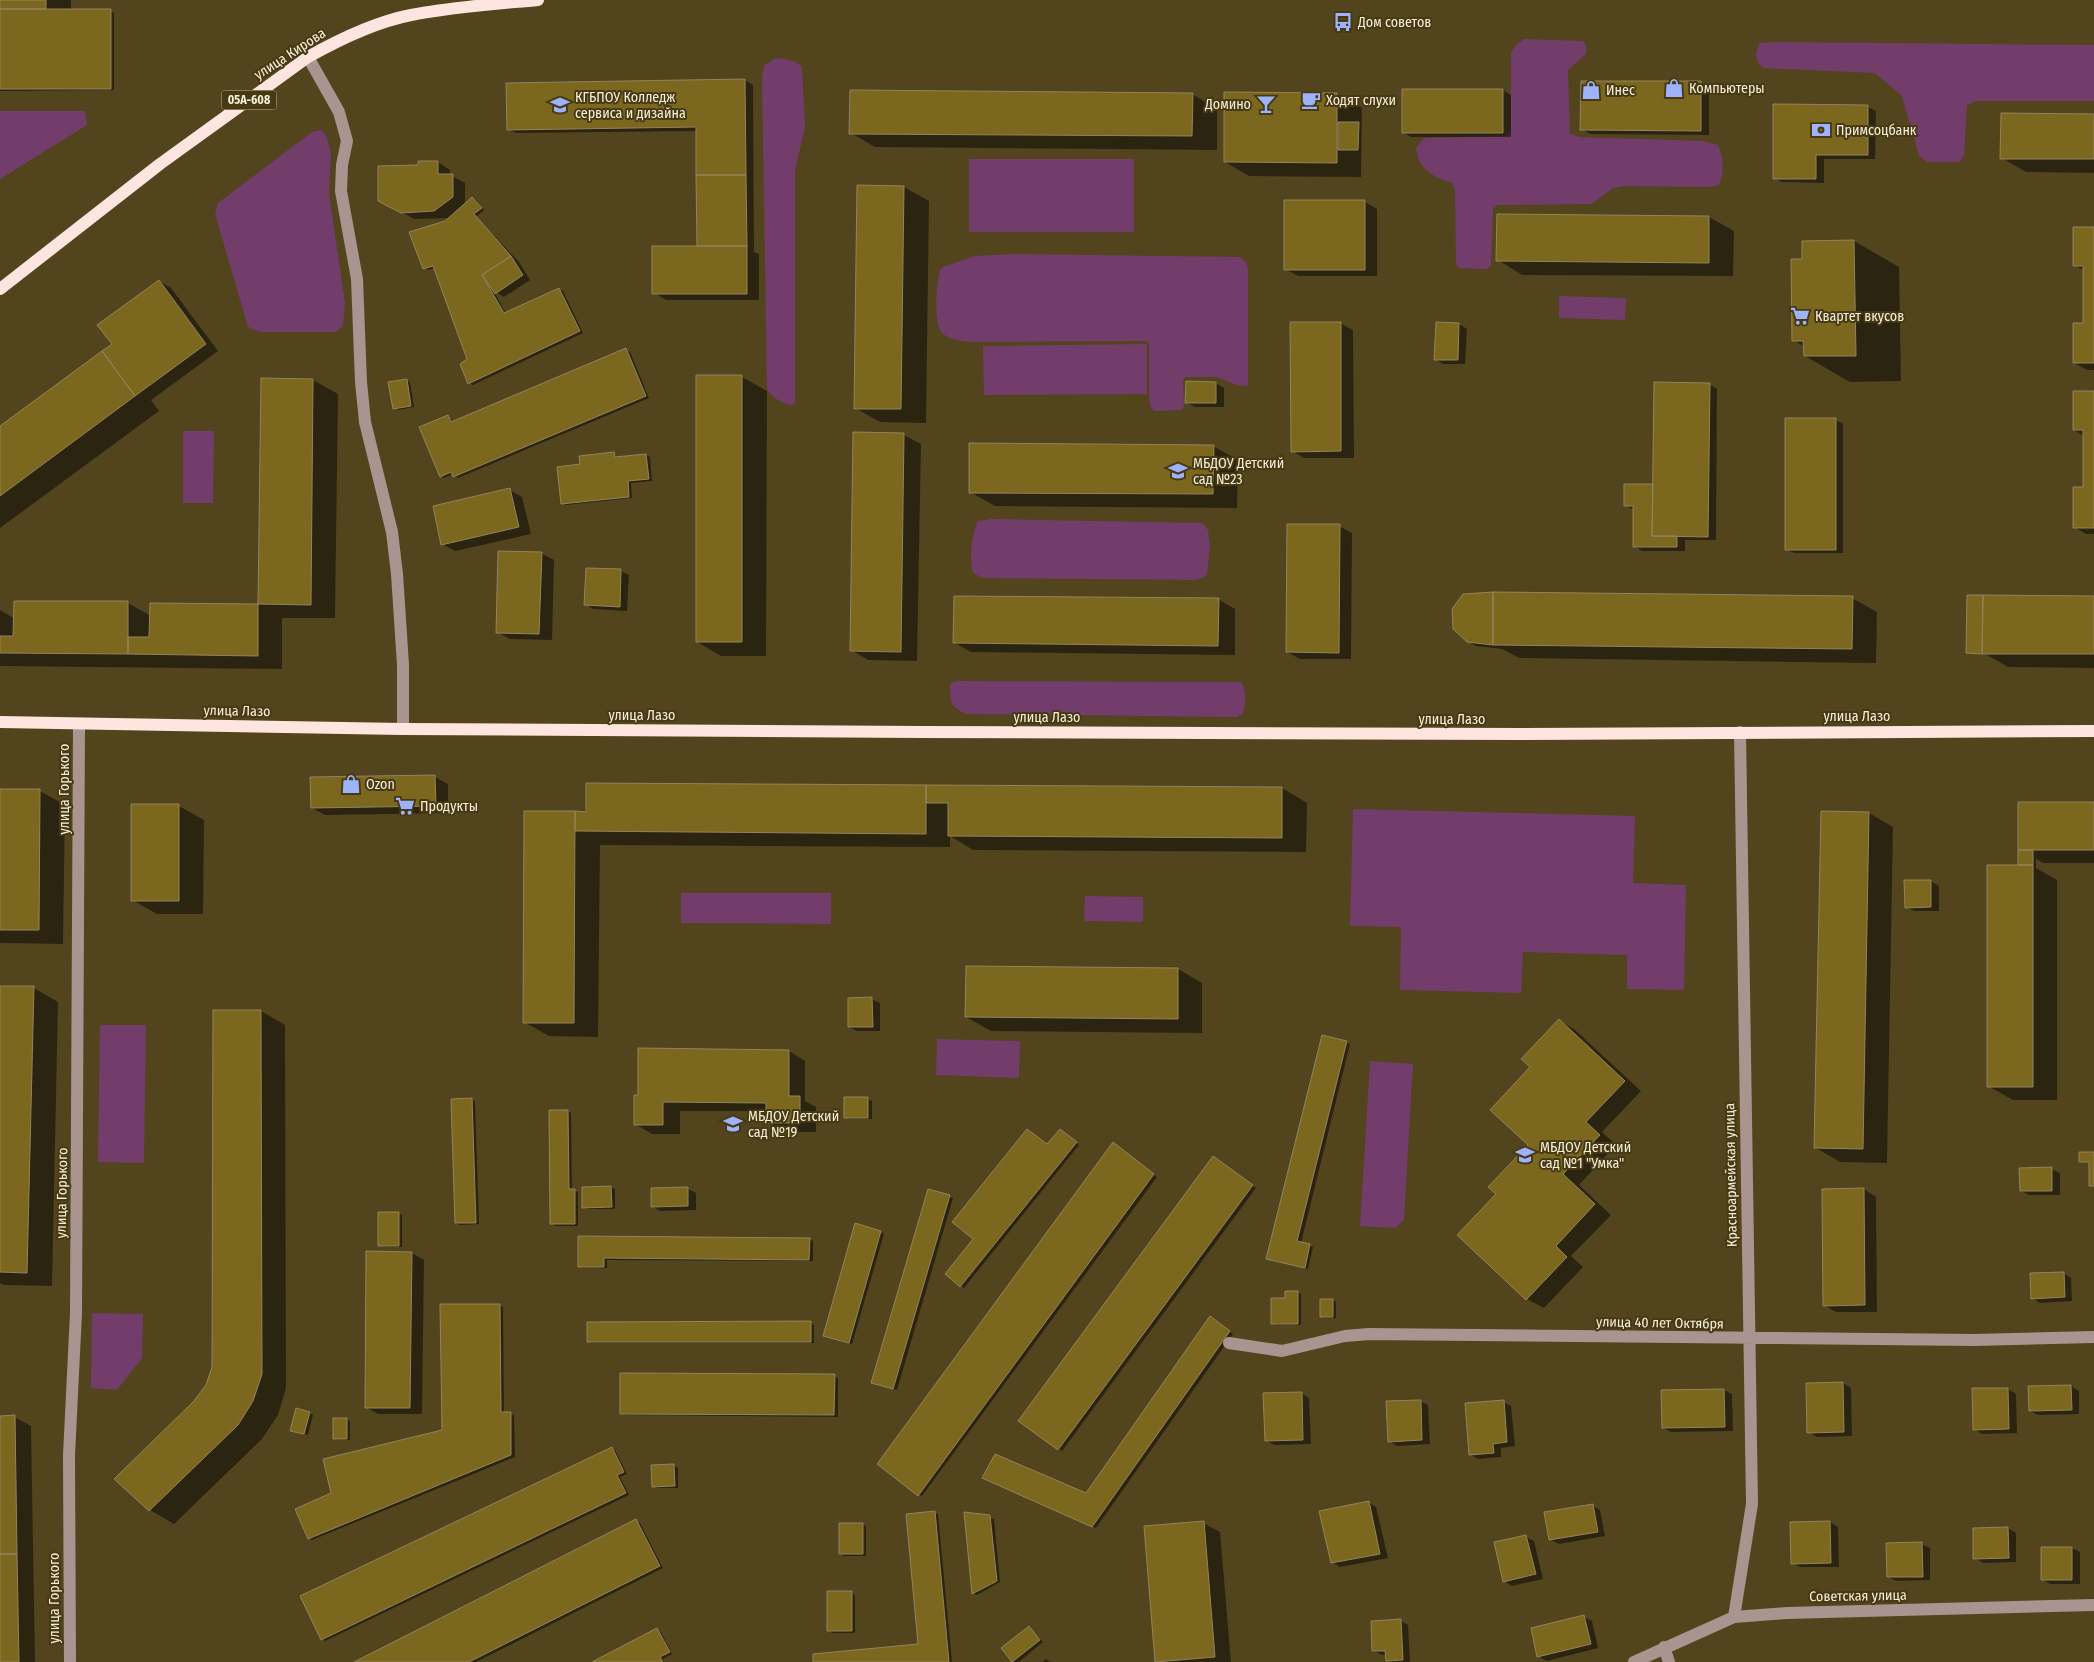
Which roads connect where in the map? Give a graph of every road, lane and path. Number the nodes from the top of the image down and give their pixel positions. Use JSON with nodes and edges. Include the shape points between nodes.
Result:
{"nodes":[{"id":1,"x":538,"y":0,"type":"edge"},
{"id":2,"x":308,"y":58,"type":"junction"},
{"id":3,"x":0,"y":289,"type":"edge"},
{"id":4,"x":0,"y":722,"type":"edge"},
{"id":5,"x":78,"y":725,"type":"junction"},
{"id":6,"x":403,"y":728,"type":"junction"},
{"id":7,"x":2094,"y":731,"type":"edge"},
{"id":8,"x":1740,"y":732,"type":"junction"},
{"id":9,"x":2094,"y":1337,"type":"edge"},
{"id":10,"x":1748,"y":1339,"type":"junction"},
{"id":11,"x":1229,"y":1343,"type":"dead end"},
{"id":12,"x":2094,"y":1605,"type":"edge"},
{"id":13,"x":1734,"y":1617,"type":"junction"},
{"id":14,"x":1664,"y":1647,"type":"junction"},
{"id":15,"x":70,"y":1662,"type":"edge"},
{"id":16,"x":1634,"y":1662,"type":"edge"},
{"id":17,"x":1669,"y":1662,"type":"edge"}],
"edges":[{"from":1,"to":2,"type":"main road","name":"улица Кирова","number":"05А-608","via":[[410,15],[363,30]]},
{"from":2,"to":3,"type":"main road","name":"улица Кирова","number":"05А-608","via":[[160,164]]},
{"from":2,"to":6,"type":"street","via":[[339,112],[347,141],[341,191],[357,279],[365,422],[392,532],[397,574]]},
{"from":4,"to":5,"type":"main road","name":"улица Лазо"},
{"from":5,"to":6,"type":"main road","name":"улица Лазо"},
{"from":5,"to":15,"type":"street","name":"улица Горького","via":[[76,1305],[69,1455]]},
{"from":6,"to":8,"type":"main road","name":"улица Лазо","via":[[1310,734]]},
{"from":7,"to":8,"type":"main road","name":"улица Лазо"},
{"from":8,"to":10,"type":"street","name":"Красноармейская улица"},
{"from":9,"to":10,"type":"street","name":"улица 40 лет Октября"},
{"from":10,"to":11,"type":"street","name":"улица 40 лет Октября","via":[[1369,1334],[1345,1336],[1282,1351]]},
{"from":10,"to":13,"type":"street","name":"Красноармейская улица","via":[[1752,1504]]},
{"from":12,"to":13,"type":"street","name":"Советская улица","via":[[1787,1612]]},
{"from":13,"to":14,"type":"street","name":"Советская улица"},
{"from":14,"to":16,"type":"street","name":"Советская улица"},
{"from":14,"to":17,"type":"street"}]}
